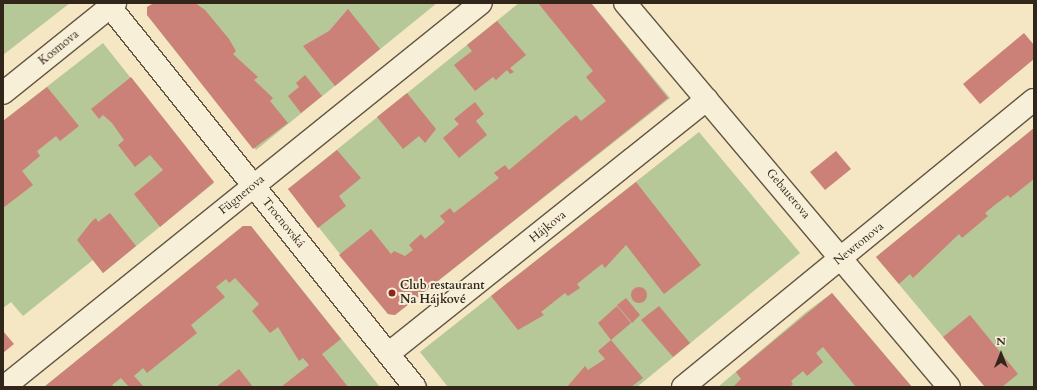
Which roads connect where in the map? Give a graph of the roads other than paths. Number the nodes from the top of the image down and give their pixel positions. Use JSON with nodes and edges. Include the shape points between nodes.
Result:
{"nodes":[{"id":1,"x":481,"y":3,"type":"edge"},
{"id":2,"x":625,"y":3,"type":"edge"},
{"id":3,"x":111,"y":4,"type":"edge"},
{"id":4,"x":3,"y":93,"type":"edge"},
{"id":5,"x":707,"y":99,"type":"junction"},
{"id":6,"x":1034,"y":100,"type":"edge"},
{"id":7,"x":253,"y":186,"type":"junction"},
{"id":8,"x":842,"y":259,"type":"junction"},
{"id":9,"x":388,"y":354,"type":"junction"},
{"id":10,"x":4,"y":387,"type":"edge"},
{"id":11,"x":415,"y":387,"type":"edge"},
{"id":12,"x":683,"y":387,"type":"edge"},
{"id":13,"x":949,"y":387,"type":"edge"}],
"edges":[{"from":1,"to":7,"type":"street","name":"Fügnerova"},
{"from":2,"to":5,"type":"street","name":"Gebauerova"},
{"from":3,"to":4,"type":"street","name":"Kosmova"},
{"from":3,"to":7,"type":"street","name":"Trocnovská"},
{"from":5,"to":8,"type":"street","name":"Gebauerova"},
{"from":5,"to":9,"type":"street","name":"Hájkova"},
{"from":6,"to":8,"type":"street","name":"Newtonova"},
{"from":7,"to":9,"type":"street","name":"Trocnovská"},
{"from":7,"to":10,"type":"street","name":"Fügnerova"},
{"from":8,"to":12,"type":"street","name":"Newtonova"},
{"from":8,"to":13,"type":"street","name":"Gebauerova"},
{"from":9,"to":11,"type":"street","name":"Trocnovská"}]}
